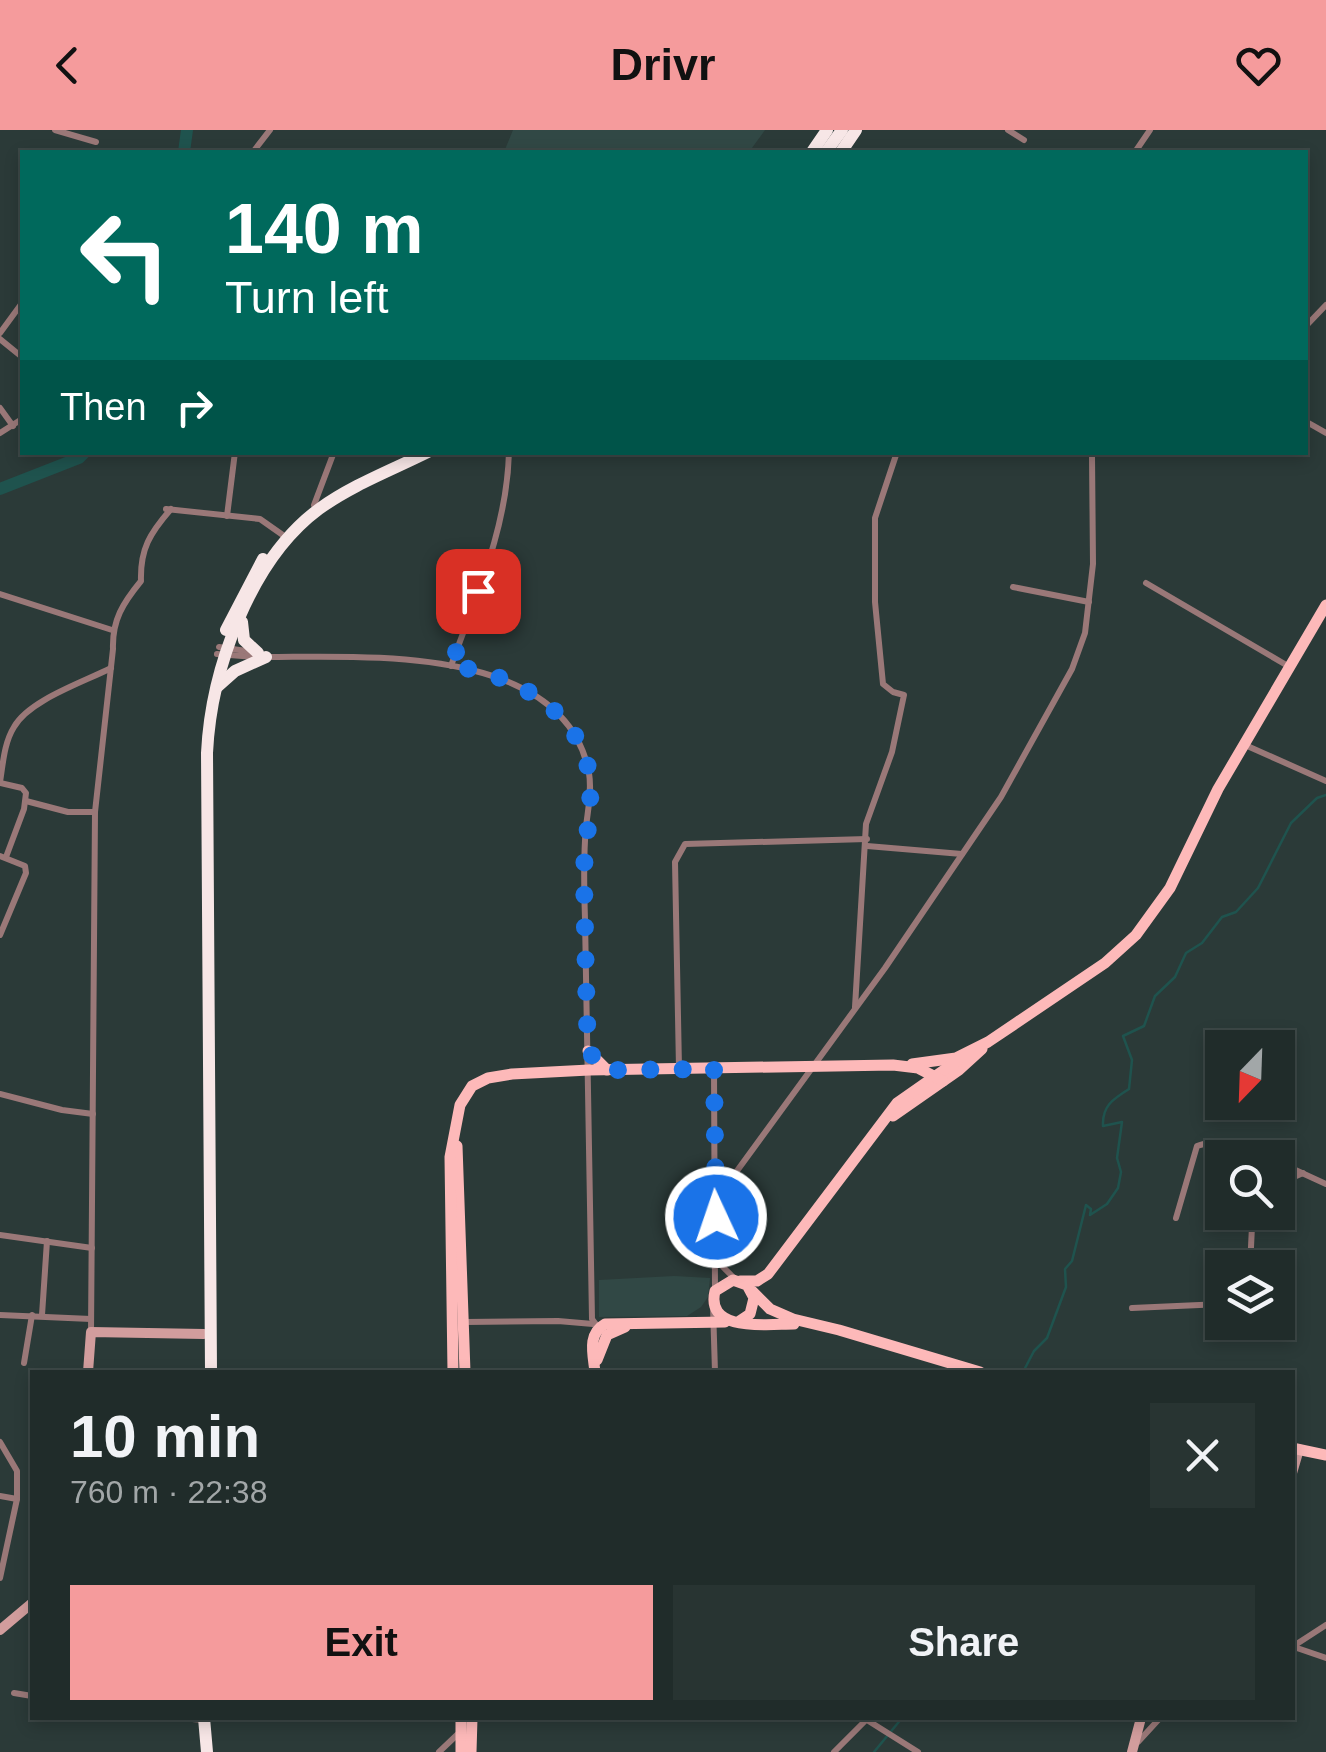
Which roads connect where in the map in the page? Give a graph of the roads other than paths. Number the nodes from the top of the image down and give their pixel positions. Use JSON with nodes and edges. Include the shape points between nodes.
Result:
{"nodes":[{"id":1,"x":55,"y":130,"type":"edge"},
{"id":2,"x":270,"y":130,"type":"edge"},
{"id":3,"x":1008,"y":130,"type":"edge"},
{"id":4,"x":1024,"y":140,"type":"dead end"},
{"id":5,"x":96,"y":142,"type":"dead end"},
{"id":6,"x":255,"y":150,"type":"edge"},
{"id":7,"x":1326,"y":305,"type":"edge"},
{"id":8,"x":20,"y":306,"type":"edge"},
{"id":9,"x":1308,"y":324,"type":"edge"},
{"id":10,"x":0,"y":336,"type":"edge"},
{"id":11,"x":20,"y":355,"type":"edge"},
{"id":12,"x":0,"y":408,"type":"edge"},
{"id":13,"x":20,"y":421,"type":"edge"},
{"id":14,"x":13,"y":426,"type":"junction"},
{"id":15,"x":0,"y":434,"type":"edge"},
{"id":16,"x":235,"y":455,"type":"edge"},
{"id":17,"x":333,"y":455,"type":"edge"},
{"id":18,"x":402,"y":455,"type":"edge"},
{"id":19,"x":422,"y":455,"type":"edge"},
{"id":20,"x":509,"y":455,"type":"edge"},
{"id":21,"x":896,"y":455,"type":"edge"},
{"id":22,"x":1092,"y":456,"type":"dead end"},
{"id":23,"x":314,"y":505,"type":"junction"},
{"id":24,"x":226,"y":516,"type":"junction"},
{"id":25,"x":285,"y":537,"type":"junction"},
{"id":26,"x":1146,"y":583,"type":"dead end"},
{"id":27,"x":1013,"y":587,"type":"dead end"},
{"id":28,"x":0,"y":594,"type":"edge"},
{"id":29,"x":1088,"y":602,"type":"junction"},
{"id":30,"x":1326,"y":605,"type":"edge"},
{"id":31,"x":246,"y":608,"type":"junction"},
{"id":32,"x":112,"y":630,"type":"junction"},
{"id":33,"x":222,"y":651,"type":"junction"},
{"id":34,"x":262,"y":655,"type":"junction"},
{"id":35,"x":451,"y":666,"type":"junction"},
{"id":36,"x":1289,"y":667,"type":"junction"},
{"id":37,"x":111,"y":668,"type":"junction"},
{"id":38,"x":212,"y":693,"type":"junction"},
{"id":39,"x":1244,"y":744,"type":"junction"},
{"id":40,"x":1326,"y":781,"type":"edge"},
{"id":41,"x":0,"y":783,"type":"edge"},
{"id":42,"x":26,"y":801,"type":"junction"},
{"id":43,"x":95,"y":812,"type":"junction"},
{"id":44,"x":867,"y":842,"type":"junction"},
{"id":45,"x":962,"y":854,"type":"junction"},
{"id":46,"x":3,"y":856,"type":"edge"},
{"id":47,"x":0,"y":935,"type":"edge"},
{"id":48,"x":855,"y":1009,"type":"junction"},
{"id":49,"x":988,"y":1042,"type":"junction"},
{"id":50,"x":973,"y":1050,"type":"junction"},
{"id":51,"x":588,"y":1051,"type":"junction"},
{"id":52,"x":893,"y":1065,"type":"junction"},
{"id":53,"x":812,"y":1066,"type":"junction"},
{"id":54,"x":714,"y":1069,"type":"junction"},
{"id":55,"x":589,"y":1070,"type":"junction"},
{"id":56,"x":606,"y":1070,"type":"junction"},
{"id":57,"x":678,"y":1070,"type":"junction"},
{"id":58,"x":938,"y":1079,"type":"junction"},
{"id":59,"x":0,"y":1094,"type":"edge"},
{"id":60,"x":93,"y":1114,"type":"junction"},
{"id":61,"x":1205,"y":1143,"type":"edge"},
{"id":62,"x":1295,"y":1169,"type":"edge"},
{"id":63,"x":1304,"y":1173,"type":"junction"},
{"id":64,"x":1295,"y":1177,"type":"edge"},
{"id":65,"x":1326,"y":1184,"type":"edge"},
{"id":66,"x":714,"y":1201,"type":"junction"},
{"id":67,"x":1176,"y":1218,"type":"dead end"},
{"id":68,"x":0,"y":1235,"type":"edge"},
{"id":69,"x":47,"y":1242,"type":"junction"},
{"id":70,"x":92,"y":1248,"type":"junction"},
{"id":71,"x":717,"y":1250,"type":"junction"},
{"id":72,"x":780,"y":1262,"type":"junction"},
{"id":73,"x":738,"y":1281,"type":"junction"},
{"id":74,"x":714,"y":1299,"type":"junction"},
{"id":75,"x":755,"y":1299,"type":"junction"},
{"id":76,"x":1205,"y":1305,"type":"edge"},
{"id":77,"x":1132,"y":1308,"type":"dead end"},
{"id":78,"x":0,"y":1315,"type":"edge"},
{"id":79,"x":32,"y":1315,"type":"junction"},
{"id":80,"x":42,"y":1315,"type":"junction"},
{"id":81,"x":91,"y":1318,"type":"junction"},
{"id":82,"x":458,"y":1322,"type":"junction"},
{"id":83,"x":684,"y":1322,"type":"junction"},
{"id":84,"x":713,"y":1322,"type":"junction"},
{"id":85,"x":734,"y":1322,"type":"junction"},
{"id":86,"x":808,"y":1324,"type":"junction"},
{"id":87,"x":599,"y":1329,"type":"junction"},
{"id":88,"x":91,"y":1332,"type":"junction"},
{"id":89,"x":204,"y":1334,"type":"junction"},
{"id":90,"x":24,"y":1363,"type":"dead end"},
{"id":91,"x":88,"y":1370,"type":"edge"},
{"id":92,"x":208,"y":1370,"type":"edge"},
{"id":93,"x":208,"y":1370,"type":"edge"},
{"id":94,"x":453,"y":1370,"type":"edge"},
{"id":95,"x":464,"y":1370,"type":"edge"},
{"id":96,"x":595,"y":1370,"type":"edge"},
{"id":97,"x":714,"y":1370,"type":"edge"},
{"id":98,"x":973,"y":1370,"type":"edge"},
{"id":99,"x":0,"y":1442,"type":"edge"},
{"id":100,"x":1296,"y":1448,"type":"edge"},
{"id":101,"x":1326,"y":1454,"type":"edge"},
{"id":102,"x":0,"y":1496,"type":"edge"},
{"id":103,"x":17,"y":1499,"type":"junction"},
{"id":104,"x":2,"y":1556,"type":"edge"},
{"id":105,"x":0,"y":1578,"type":"edge"},
{"id":106,"x":30,"y":1604,"type":"edge"},
{"id":107,"x":2,"y":1624,"type":"edge"},
{"id":108,"x":1326,"y":1625,"type":"edge"},
{"id":109,"x":1295,"y":1645,"type":"edge"},
{"id":110,"x":1295,"y":1648,"type":"edge"},
{"id":111,"x":1326,"y":1658,"type":"edge"},
{"id":112,"x":14,"y":1693,"type":"dead end"},
{"id":113,"x":30,"y":1696,"type":"edge"},
{"id":114,"x":207,"y":1720,"type":"edge"},
{"id":115,"x":472,"y":1720,"type":"edge"},
{"id":116,"x":867,"y":1720,"type":"edge"},
{"id":117,"x":869,"y":1720,"type":"edge"},
{"id":118,"x":1140,"y":1720,"type":"edge"},
{"id":119,"x":1158,"y":1720,"type":"edge"},
{"id":120,"x":461,"y":1724,"type":"edge"},
{"id":121,"x":1133,"y":1749,"type":"edge"},
{"id":122,"x":211,"y":1752,"type":"edge"},
{"id":123,"x":438,"y":1752,"type":"edge"},
{"id":124,"x":461,"y":1752,"type":"edge"},
{"id":125,"x":471,"y":1752,"type":"edge"},
{"id":126,"x":834,"y":1752,"type":"edge"},
{"id":127,"x":918,"y":1752,"type":"edge"}],
"edges":[{"from":1,"to":5,"type":"street"},
{"from":2,"to":6,"type":"street"},
{"from":3,"to":4,"type":"street"},
{"from":7,"to":9,"type":"street"},
{"from":8,"to":10,"type":"street"},
{"from":10,"to":11,"type":"street"},
{"from":12,"to":14,"type":"street"},
{"from":13,"to":14,"type":"street"},
{"from":14,"to":15,"type":"street"},
{"from":16,"to":24,"type":"street"},
{"from":17,"to":23,"type":"street"},
{"from":18,"to":23,"type":"highway"},
{"from":19,"to":25,"type":"highway","via":[[333,500]]},
{"from":20,"to":35,"type":"street","via":[[500,526]]},
{"from":21,"to":44,"type":"street","via":[[875,518],[876,602],[883,684],[904,695],[866,824]]},
{"from":22,"to":29,"type":"street"},
{"from":23,"to":25,"type":"highway"},
{"from":24,"to":25,"type":"street","via":[[260,520]]},
{"from":24,"to":32,"type":"street","via":[[169,509],[144,549],[141,581]]},
{"from":25,"to":31,"type":"highway"},
{"from":25,"to":33,"type":"highway","via":[[252,577]]},
{"from":26,"to":36,"type":"street"},
{"from":27,"to":29,"type":"street"},
{"from":28,"to":32,"type":"street"},
{"from":29,"to":45,"type":"street","via":[[1072,668],[1016,774]]},
{"from":30,"to":36,"type":"main road"},
{"from":31,"to":33,"type":"highway"},
{"from":31,"to":34,"type":"highway","via":[[243,636]]},
{"from":32,"to":37,"type":"street"},
{"from":33,"to":34,"type":"street"},
{"from":33,"to":38,"type":"highway"},
{"from":33,"to":89,"type":"highway","via":[[204,702],[199,762]]},
{"from":34,"to":35,"type":"street"},
{"from":34,"to":38,"type":"highway"},
{"from":35,"to":51,"type":"street","via":[[500,676],[536,696],[570,728],[585,759]]},
{"from":36,"to":39,"type":"main road"},
{"from":37,"to":41,"type":"street","via":[[16,722]]},
{"from":37,"to":43,"type":"street"},
{"from":38,"to":92,"type":"highway"},
{"from":39,"to":40,"type":"street"},
{"from":39,"to":49,"type":"main road","via":[[1148,922],[1105,962]]},
{"from":41,"to":42,"type":"street","via":[[22,788]]},
{"from":42,"to":43,"type":"street"},
{"from":42,"to":46,"type":"street"},
{"from":43,"to":60,"type":"street"},
{"from":44,"to":45,"type":"street"},
{"from":44,"to":48,"type":"street"},
{"from":44,"to":57,"type":"street","via":[[685,844],[675,862]]},
{"from":45,"to":48,"type":"street"},
{"from":46,"to":47,"type":"street","via":[[25,866],[26,873]]},
{"from":48,"to":53,"type":"street"},
{"from":49,"to":50,"type":"main road"},
{"from":49,"to":58,"type":"main road"},
{"from":50,"to":52,"type":"main road","via":[[934,1063]]},
{"from":50,"to":58,"type":"main road"},
{"from":51,"to":55,"type":"street"},
{"from":51,"to":56,"type":"main road"},
{"from":52,"to":53,"type":"main road"},
{"from":52,"to":58,"type":"main road"},
{"from":53,"to":54,"type":"main road"},
{"from":53,"to":66,"type":"street"},
{"from":54,"to":57,"type":"main road"},
{"from":54,"to":66,"type":"street"},
{"from":55,"to":56,"type":"main road"},
{"from":55,"to":82,"type":"main road","via":[[512,1074],[480,1082],[463,1097],[449,1177]]},
{"from":55,"to":87,"type":"street"},
{"from":56,"to":57,"type":"main road"},
{"from":58,"to":72,"type":"main road","via":[[898,1103]]},
{"from":59,"to":60,"type":"street"},
{"from":60,"to":70,"type":"street"},
{"from":61,"to":67,"type":"street","via":[[1198,1146]]},
{"from":62,"to":63,"type":"street"},
{"from":63,"to":64,"type":"street"},
{"from":63,"to":65,"type":"street"},
{"from":66,"to":71,"type":"street"},
{"from":68,"to":69,"type":"street"},
{"from":69,"to":70,"type":"street"},
{"from":69,"to":80,"type":"street"},
{"from":70,"to":81,"type":"street"},
{"from":71,"to":73,"type":"street"},
{"from":71,"to":74,"type":"street"},
{"from":72,"to":73,"type":"main road","via":[[762,1279]]},
{"from":72,"to":75,"type":"main road"},
{"from":73,"to":74,"type":"main road","via":[[726,1282]]},
{"from":73,"to":75,"type":"main road"},
{"from":74,"to":83,"type":"main road"},
{"from":74,"to":84,"type":"street"},
{"from":74,"to":85,"type":"main road","via":[[720,1317]]},
{"from":75,"to":85,"type":"main road","via":[[748,1317]]},
{"from":75,"to":86,"type":"main road"},
{"from":76,"to":77,"type":"street"},
{"from":78,"to":79,"type":"street"},
{"from":79,"to":80,"type":"street"},
{"from":79,"to":90,"type":"street"},
{"from":80,"to":81,"type":"street"},
{"from":81,"to":88,"type":"street"},
{"from":82,"to":87,"type":"street","via":[[558,1321]]},
{"from":82,"to":94,"type":"main road"},
{"from":82,"to":95,"type":"main road"},
{"from":83,"to":84,"type":"main road"},
{"from":83,"to":87,"type":"main road","via":[[611,1322]]},
{"from":84,"to":85,"type":"main road"},
{"from":84,"to":97,"type":"street"},
{"from":85,"to":86,"type":"main road"},
{"from":86,"to":98,"type":"main road"},
{"from":87,"to":96,"type":"main road","via":[[593,1338]]},
{"from":88,"to":89,"type":"street"},
{"from":88,"to":91,"type":"street"},
{"from":89,"to":93,"type":"highway"},
{"from":99,"to":103,"type":"street","via":[[17,1472]]},
{"from":100,"to":101,"type":"main road"},
{"from":102,"to":103,"type":"street"},
{"from":103,"to":104,"type":"street"},
{"from":104,"to":105,"type":"street"},
{"from":106,"to":107,"type":"street"},
{"from":108,"to":109,"type":"street"},
{"from":110,"to":111,"type":"street"},
{"from":112,"to":113,"type":"street"},
{"from":114,"to":122,"type":"highway"},
{"from":115,"to":125,"type":"main road"},
{"from":116,"to":126,"type":"street"},
{"from":117,"to":127,"type":"street"},
{"from":118,"to":121,"type":"street"},
{"from":119,"to":121,"type":"street"},
{"from":120,"to":123,"type":"street"},
{"from":120,"to":124,"type":"main road"}]}
